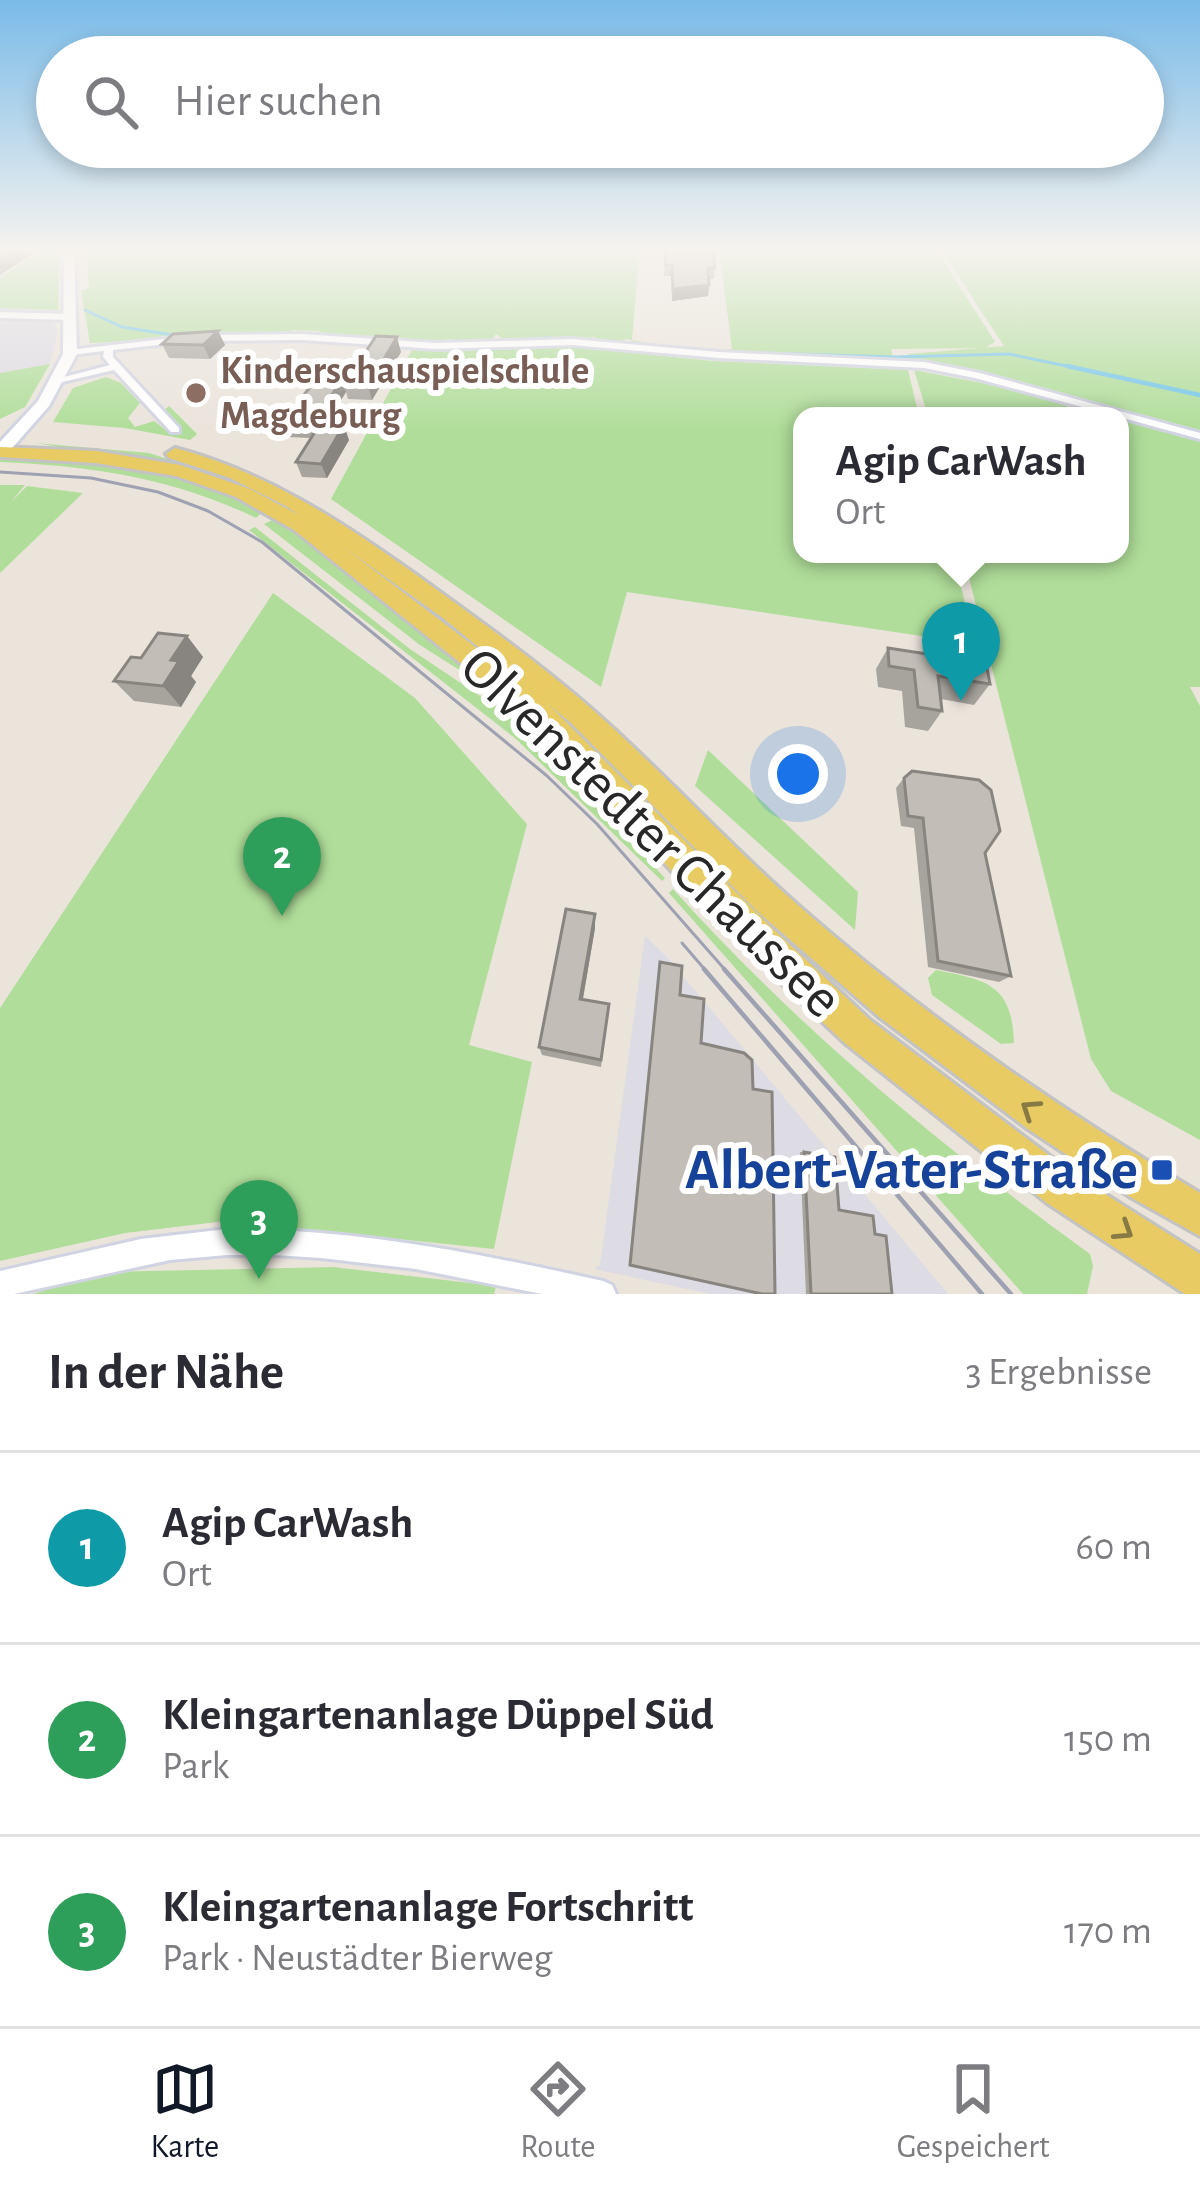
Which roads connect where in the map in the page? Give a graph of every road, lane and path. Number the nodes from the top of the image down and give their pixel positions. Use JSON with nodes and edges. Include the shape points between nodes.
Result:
{"nodes":[{"id":1,"x":70,"y":308,"type":"edge"},
{"id":2,"x":0,"y":314,"type":"edge"},
{"id":3,"x":70,"y":316,"type":"junction"},
{"id":4,"x":109,"y":347,"type":"junction"},
{"id":5,"x":71,"y":352,"type":"junction"},
{"id":6,"x":116,"y":367,"type":"junction"},
{"id":7,"x":58,"y":380,"type":"junction"},
{"id":8,"x":1094,"y":407,"type":"edge"},
{"id":9,"x":1129,"y":417,"type":"edge"},
{"id":10,"x":175,"y":430,"type":"dead end"},
{"id":11,"x":1200,"y":436,"type":"edge"},
{"id":12,"x":4,"y":445,"type":"edge"},
{"id":13,"x":1200,"y":1216,"type":"edge"},
{"id":14,"x":1200,"y":1279,"type":"edge"},
{"id":15,"x":0,"y":1283,"type":"edge"},
{"id":16,"x":603,"y":1294,"type":"edge"}],
"edges":[{"from":1,"to":3,"type":"street"},
{"from":2,"to":3,"type":"street"},
{"from":3,"to":5,"type":"street"},
{"from":4,"to":5,"type":"street"},
{"from":4,"to":6,"type":"street"},
{"from":4,"to":8,"type":"street","via":[[244,337],[436,346],[572,341],[912,364]]},
{"from":5,"to":7,"type":"street"},
{"from":6,"to":7,"type":"street"},
{"from":6,"to":10,"type":"street"},
{"from":7,"to":12,"type":"street"},
{"from":9,"to":11,"type":"street"},
{"from":13,"to":12,"type":"main road","name":"Olvenstedter Chaussee","one_way":true,"via":[[1023,1104],[891,1007],[759,892],[554,692],[306,506],[192,458],[115,443]]},
{"from":12,"to":14,"type":"main road","name":"Olvenstedter Chaussee","one_way":true,"via":[[180,471],[301,525],[532,705],[858,1032],[1060,1189]]},
{"from":15,"to":16,"type":"street","via":[[144,1251],[228,1242],[406,1256]]}]}
